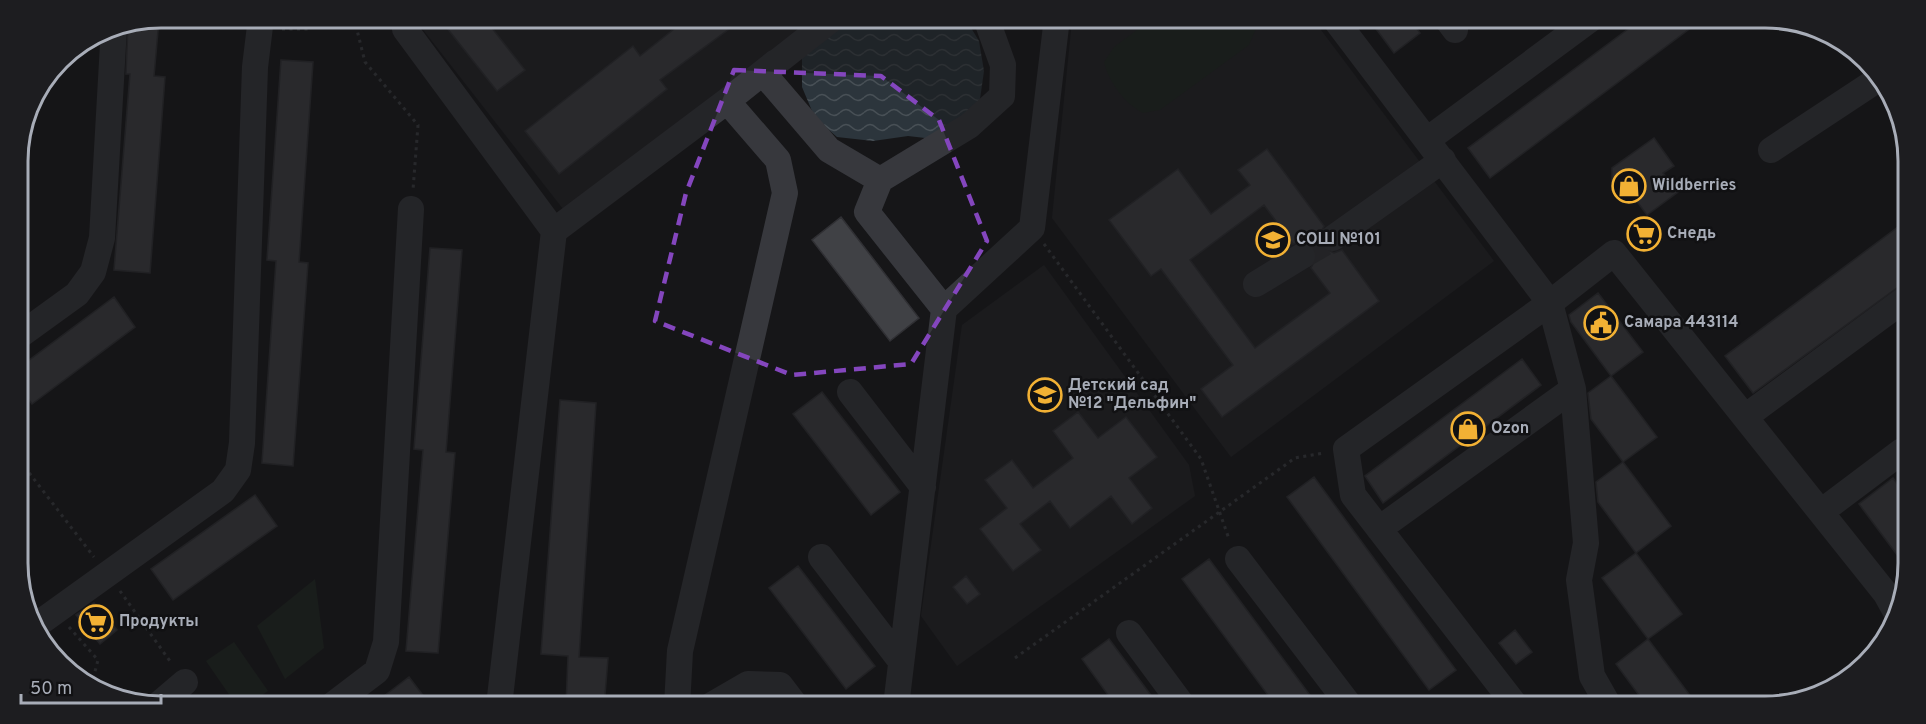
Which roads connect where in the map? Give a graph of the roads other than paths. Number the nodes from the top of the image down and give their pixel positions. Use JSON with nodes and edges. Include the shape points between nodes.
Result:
{"nodes":[{"id":1,"x":990,"y":28,"type":"edge"},
{"id":2,"x":1056,"y":28,"type":"edge"},
{"id":3,"x":1342,"y":28,"type":"edge"},
{"id":4,"x":1578,"y":28,"type":"edge"},
{"id":5,"x":259,"y":29,"type":"edge"},
{"id":6,"x":405,"y":29,"type":"dead end"},
{"id":7,"x":820,"y":29,"type":"edge"},
{"id":8,"x":113,"y":38,"type":"edge"},
{"id":9,"x":763,"y":73,"type":"junction"},
{"id":10,"x":1872,"y":83,"type":"edge"},
{"id":11,"x":727,"y":101,"type":"junction"},
{"id":12,"x":1427,"y":140,"type":"junction"},
{"id":13,"x":1771,"y":150,"type":"dead end"},
{"id":14,"x":1443,"y":160,"type":"junction"},
{"id":15,"x":880,"y":180,"type":"junction"},
{"id":16,"x":411,"y":209,"type":"road end"},
{"id":17,"x":554,"y":231,"type":"junction"},
{"id":18,"x":1333,"y":238,"type":"tunnel mouth"},
{"id":19,"x":1302,"y":256,"type":"tunnel mouth"},
{"id":20,"x":1256,"y":284,"type":"dead end"},
{"id":21,"x":1550,"y":303,"type":"junction"},
{"id":22,"x":1898,"y":303,"type":"edge"},
{"id":23,"x":944,"y":309,"type":"junction"},
{"id":24,"x":29,"y":329,"type":"edge"},
{"id":25,"x":1573,"y":389,"type":"junction"},
{"id":26,"x":850,"y":392,"type":"dead end"},
{"id":27,"x":1745,"y":417,"type":"junction"},
{"id":28,"x":1898,"y":454,"type":"edge"},
{"id":29,"x":923,"y":488,"type":"junction"},
{"id":30,"x":1821,"y":512,"type":"junction"},
{"id":31,"x":1379,"y":529,"type":"junction"},
{"id":32,"x":821,"y":557,"type":"dead end"},
{"id":33,"x":1238,"y":559,"type":"road end"},
{"id":34,"x":1893,"y":596,"type":"edge"},
{"id":35,"x":47,"y":617,"type":"edge"},
{"id":36,"x":1129,"y":633,"type":"dead end"},
{"id":37,"x":900,"y":660,"type":"junction"},
{"id":38,"x":185,"y":682,"type":"dead end"},
{"id":39,"x":1175,"y":695,"type":"edge"},
{"id":40,"x":1342,"y":695,"type":"edge"},
{"id":41,"x":1508,"y":695,"type":"edge"},
{"id":42,"x":1601,"y":695,"type":"edge"},
{"id":43,"x":169,"y":696,"type":"edge"},
{"id":44,"x":344,"y":696,"type":"edge"},
{"id":45,"x":500,"y":696,"type":"edge"},
{"id":46,"x":678,"y":696,"type":"edge"},
{"id":47,"x":728,"y":696,"type":"edge"},
{"id":48,"x":788,"y":696,"type":"edge"},
{"id":49,"x":897,"y":696,"type":"edge"}],
"edges":[{"from":1,"to":15,"type":"street","via":[[1003,65],[1002,96],[969,126]]},
{"from":2,"to":23,"type":"street","via":[[1032,228]]},
{"from":3,"to":12,"type":"street"},
{"from":4,"to":12,"type":"street"},
{"from":5,"to":35,"type":"street","via":[[238,470],[223,491]]},
{"from":6,"to":17,"type":"street"},
{"from":7,"to":9,"type":"street"},
{"from":8,"to":24,"type":"street","via":[[102,238],[93,272],[77,294]]},
{"from":9,"to":11,"type":"street"},
{"from":9,"to":15,"type":"street","via":[[829,150]]},
{"from":10,"to":13,"type":"street"},
{"from":11,"to":17,"type":"street"},
{"from":11,"to":46,"type":"street","via":[[778,160],[785,193],[680,651]]},
{"from":12,"to":14,"type":"street"},
{"from":14,"to":18,"type":"street"},
{"from":14,"to":21,"type":"street"},
{"from":15,"to":23,"type":"street","via":[[867,212]]},
{"from":16,"to":44,"type":"street","via":[[386,642],[377,670]]},
{"from":17,"to":45,"type":"street"},
{"from":19,"to":20,"type":"street"},
{"from":21,"to":25,"type":"street"},
{"from":21,"to":27,"type":"street","via":[[1614,253]]},
{"from":21,"to":31,"type":"street","via":[[1346,449],[1353,495]]},
{"from":22,"to":27,"type":"street"},
{"from":23,"to":29,"type":"street"},
{"from":25,"to":31,"type":"street"},
{"from":25,"to":42,"type":"street","via":[[1586,543],[1579,580],[1592,676]]},
{"from":26,"to":29,"type":"street"},
{"from":27,"to":30,"type":"street"},
{"from":28,"to":30,"type":"street"},
{"from":29,"to":37,"type":"street"},
{"from":30,"to":34,"type":"street"},
{"from":31,"to":41,"type":"street"},
{"from":32,"to":37,"type":"street"},
{"from":33,"to":40,"type":"street"},
{"from":36,"to":39,"type":"street"},
{"from":37,"to":49,"type":"street"},
{"from":38,"to":43,"type":"street"},
{"from":47,"to":48,"type":"street","via":[[748,684],[780,685]]}]}
